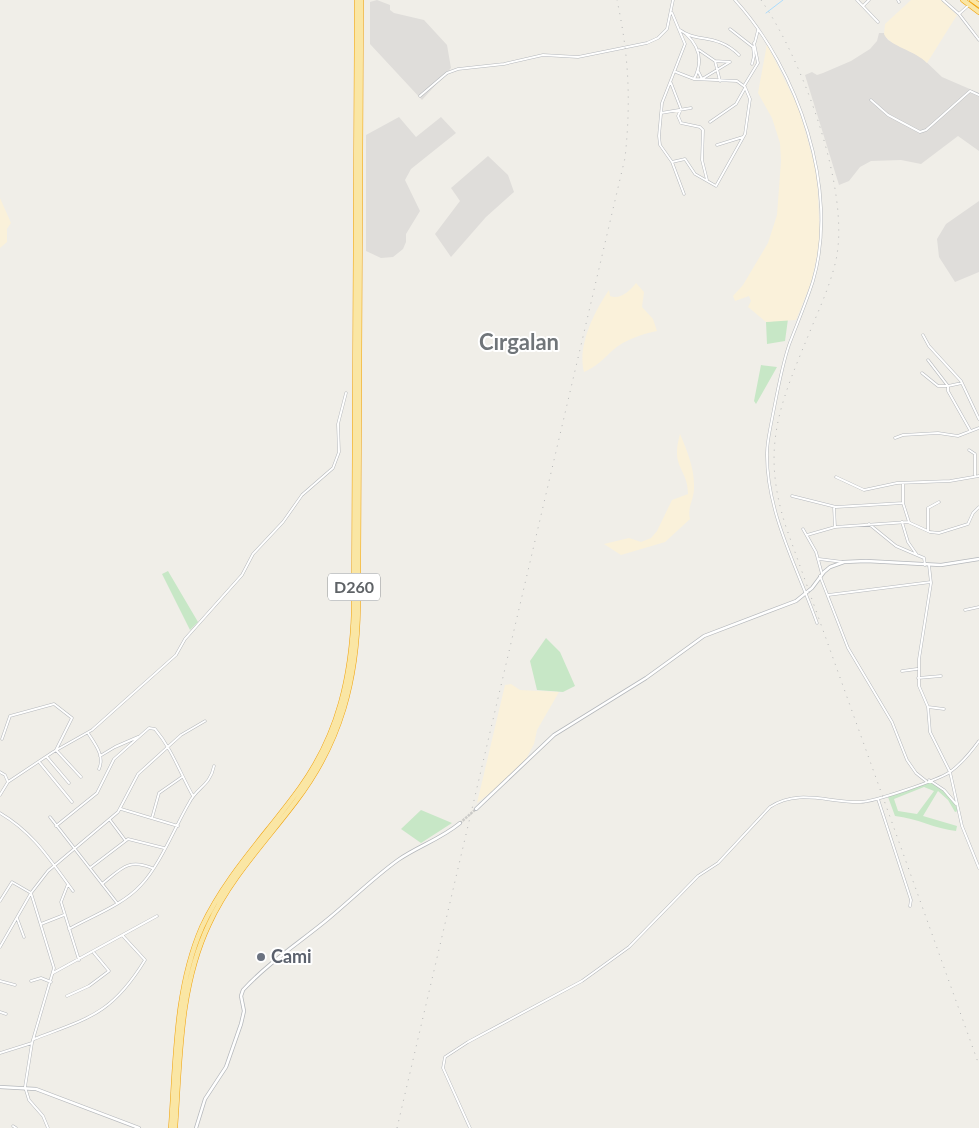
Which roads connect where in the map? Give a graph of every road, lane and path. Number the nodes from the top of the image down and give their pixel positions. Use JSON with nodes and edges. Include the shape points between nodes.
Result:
{"nodes":[{"id":1,"x":357,"y":0,"type":"edge"},
{"id":2,"x":361,"y":0,"type":"edge"},
{"id":3,"x":673,"y":0,"type":"edge"},
{"id":4,"x":735,"y":0,"type":"edge"},
{"id":5,"x":857,"y":0,"type":"edge"},
{"id":6,"x":869,"y":0,"type":"edge"},
{"id":7,"x":944,"y":0,"type":"edge"},
{"id":8,"x":963,"y":0,"type":"edge"},
{"id":9,"x":971,"y":2,"type":"edge"},
{"id":10,"x":979,"y":5,"type":"edge"},
{"id":11,"x":863,"y":6,"type":"junction"},
{"id":12,"x":672,"y":12,"type":"junction"},
{"id":13,"x":979,"y":12,"type":"edge"},
{"id":14,"x":959,"y":14,"type":"junction"},
{"id":15,"x":878,"y":22,"type":"dead end"},
{"id":16,"x":680,"y":29,"type":"junction"},
{"id":17,"x":730,"y":29,"type":"dead end"},
{"id":18,"x":758,"y":30,"type":"junction"},
{"id":19,"x":685,"y":34,"type":"junction"},
{"id":20,"x":979,"y":40,"type":"edge"},
{"id":21,"x":754,"y":43,"type":"junction"},
{"id":22,"x":753,"y":47,"type":"junction"},
{"id":23,"x":698,"y":49,"type":"junction"},
{"id":24,"x":738,"y":55,"type":"dead end"},
{"id":25,"x":715,"y":61,"type":"junction"},
{"id":26,"x":752,"y":64,"type":"dead end"},
{"id":27,"x":698,"y":70,"type":"junction"},
{"id":28,"x":676,"y":72,"type":"junction"},
{"id":29,"x":717,"y":72,"type":"junction"},
{"id":30,"x":694,"y":79,"type":"junction"},
{"id":31,"x":702,"y":79,"type":"junction"},
{"id":32,"x":720,"y":81,"type":"junction"},
{"id":33,"x":671,"y":83,"type":"junction"},
{"id":34,"x":745,"y":87,"type":"junction"},
{"id":35,"x":979,"y":95,"type":"edge"},
{"id":36,"x":420,"y":96,"type":"dead end"},
{"id":37,"x":871,"y":100,"type":"dead end"},
{"id":38,"x":691,"y":108,"type":"dead end"},
{"id":39,"x":681,"y":109,"type":"junction"},
{"id":40,"x":661,"y":113,"type":"junction"},
{"id":41,"x":710,"y":122,"type":"dead end"},
{"id":42,"x":744,"y":137,"type":"junction"},
{"id":43,"x":717,"y":145,"type":"dead end"},
{"id":44,"x":672,"y":162,"type":"junction"},
{"id":45,"x":707,"y":180,"type":"junction"},
{"id":46,"x":684,"y":194,"type":"dead end"},
{"id":47,"x":923,"y":335,"type":"dead end"},
{"id":48,"x":928,"y":360,"type":"dead end"},
{"id":49,"x":922,"y":373,"type":"dead end"},
{"id":50,"x":962,"y":383,"type":"junction"},
{"id":51,"x":948,"y":386,"type":"junction"},
{"id":52,"x":346,"y":393,"type":"dead end"},
{"id":53,"x":979,"y":418,"type":"edge"},
{"id":54,"x":979,"y":428,"type":"edge"},
{"id":55,"x":970,"y":430,"type":"junction"},
{"id":56,"x":895,"y":438,"type":"dead end"},
{"id":57,"x":969,"y":450,"type":"dead end"},
{"id":58,"x":975,"y":475,"type":"junction"},
{"id":59,"x":979,"y":476,"type":"edge"},
{"id":60,"x":836,"y":477,"type":"dead end"},
{"id":61,"x":902,"y":483,"type":"junction"},
{"id":62,"x":792,"y":496,"type":"dead end"},
{"id":63,"x":939,"y":502,"type":"dead end"},
{"id":64,"x":903,"y":504,"type":"junction"},
{"id":65,"x":834,"y":507,"type":"junction"},
{"id":66,"x":979,"y":507,"type":"edge"},
{"id":67,"x":902,"y":522,"type":"junction"},
{"id":68,"x":909,"y":522,"type":"junction"},
{"id":69,"x":869,"y":524,"type":"junction"},
{"id":70,"x":835,"y":527,"type":"junction"},
{"id":71,"x":803,"y":529,"type":"dead end"},
{"id":72,"x":928,"y":531,"type":"junction"},
{"id":73,"x":807,"y":535,"type":"junction"},
{"id":74,"x":917,"y":555,"type":"junction"},
{"id":75,"x":819,"y":559,"type":"junction"},
{"id":76,"x":979,"y":559,"type":"edge"},
{"id":77,"x":844,"y":562,"type":"junction"},
{"id":78,"x":927,"y":565,"type":"junction"},
{"id":79,"x":821,"y":575,"type":"junction"},
{"id":80,"x":931,"y":582,"type":"junction"},
{"id":81,"x":805,"y":592,"type":"junction"},
{"id":82,"x":828,"y":595,"type":"junction"},
{"id":83,"x":979,"y":607,"type":"edge"},
{"id":84,"x":965,"y":610,"type":"dead end"},
{"id":85,"x":817,"y":623,"type":"dead end"},
{"id":86,"x":918,"y":669,"type":"junction"},
{"id":87,"x":902,"y":671,"type":"dead end"},
{"id":88,"x":941,"y":676,"type":"dead end"},
{"id":89,"x":918,"y":678,"type":"junction"},
{"id":90,"x":928,"y":707,"type":"junction"},
{"id":91,"x":944,"y":709,"type":"dead end"},
{"id":92,"x":205,"y":720,"type":"dead end"},
{"id":93,"x":88,"y":733,"type":"junction"},
{"id":94,"x":138,"y":737,"type":"junction"},
{"id":95,"x":2,"y":739,"type":"dead end"},
{"id":96,"x":979,"y":742,"type":"edge"},
{"id":97,"x":169,"y":746,"type":"junction"},
{"id":98,"x":57,"y":750,"type":"junction"},
{"id":99,"x":47,"y":756,"type":"junction"},
{"id":100,"x":100,"y":756,"type":"junction"},
{"id":101,"x":40,"y":762,"type":"junction"},
{"id":102,"x":214,"y":766,"type":"dead end"},
{"id":103,"x":99,"y":769,"type":"dead end"},
{"id":104,"x":0,"y":772,"type":"edge"},
{"id":105,"x":950,"y":772,"type":"junction"},
{"id":106,"x":81,"y":777,"type":"dead end"},
{"id":107,"x":182,"y":777,"type":"junction"},
{"id":108,"x":927,"y":780,"type":"junction"},
{"id":109,"x":8,"y":782,"type":"junction"},
{"id":110,"x":69,"y":783,"type":"dead end"},
{"id":111,"x":0,"y":795,"type":"edge"},
{"id":112,"x":193,"y":796,"type":"junction"},
{"id":113,"x":878,"y":798,"type":"junction"},
{"id":114,"x":72,"y":802,"type":"dead end"},
{"id":115,"x":957,"y":806,"type":"junction"},
{"id":116,"x":121,"y":809,"type":"junction"},
{"id":117,"x":476,"y":810,"type":"tunnel mouth"},
{"id":118,"x":0,"y":813,"type":"edge"},
{"id":119,"x":50,"y":817,"type":"dead end"},
{"id":120,"x":152,"y":818,"type":"junction"},
{"id":121,"x":109,"y":820,"type":"junction"},
{"id":122,"x":460,"y":823,"type":"tunnel mouth"},
{"id":123,"x":56,"y":826,"type":"junction"},
{"id":124,"x":178,"y":826,"type":"junction"},
{"id":125,"x":125,"y":840,"type":"junction"},
{"id":126,"x":74,"y":846,"type":"junction"},
{"id":127,"x":165,"y":848,"type":"junction"},
{"id":128,"x":53,"y":865,"type":"junction"},
{"id":129,"x":90,"y":868,"type":"junction"},
{"id":130,"x":152,"y":868,"type":"junction"},
{"id":131,"x":979,"y":868,"type":"edge"},
{"id":132,"x":68,"y":884,"type":"junction"},
{"id":133,"x":102,"y":884,"type":"junction"},
{"id":134,"x":73,"y":891,"type":"dead end"},
{"id":135,"x":31,"y":893,"type":"junction"},
{"id":136,"x":0,"y":901,"type":"edge"},
{"id":137,"x":117,"y":903,"type":"junction"},
{"id":138,"x":910,"y":906,"type":"dead end"},
{"id":139,"x":65,"y":915,"type":"junction"},
{"id":140,"x":157,"y":916,"type":"dead end"},
{"id":141,"x":17,"y":918,"type":"junction"},
{"id":142,"x":41,"y":924,"type":"junction"},
{"id":143,"x":69,"y":929,"type":"junction"},
{"id":144,"x":123,"y":936,"type":"junction"},
{"id":145,"x":24,"y":937,"type":"dead end"},
{"id":146,"x":0,"y":945,"type":"edge"},
{"id":147,"x":93,"y":953,"type":"junction"},
{"id":148,"x":79,"y":960,"type":"junction"},
{"id":149,"x":53,"y":973,"type":"junction"},
{"id":150,"x":0,"y":981,"type":"edge"},
{"id":151,"x":31,"y":981,"type":"dead end"},
{"id":152,"x":51,"y":982,"type":"junction"},
{"id":153,"x":15,"y":986,"type":"dead end"},
{"id":154,"x":67,"y":996,"type":"dead end"},
{"id":155,"x":0,"y":1012,"type":"edge"},
{"id":156,"x":6,"y":1014,"type":"dead end"},
{"id":157,"x":34,"y":1039,"type":"junction"},
{"id":158,"x":32,"y":1043,"type":"junction"},
{"id":159,"x":0,"y":1053,"type":"edge"},
{"id":160,"x":0,"y":1087,"type":"edge"},
{"id":161,"x":25,"y":1087,"type":"junction"},
{"id":162,"x":48,"y":1128,"type":"edge"},
{"id":163,"x":139,"y":1128,"type":"edge"},
{"id":164,"x":171,"y":1128,"type":"edge"},
{"id":165,"x":175,"y":1128,"type":"edge"},
{"id":166,"x":196,"y":1128,"type":"edge"},
{"id":167,"x":470,"y":1128,"type":"edge"}],
"edges":[{"from":1,"to":164,"type":"highway","number":"D260","via":[[354,610],[350,671],[337,720],[317,762],[300,789],[232,875],[200,934],[182,997]]},
{"from":2,"to":165,"type":"highway","number":"D260","via":[[358,606],[354,668],[342,717],[326,755],[228,889],[200,943],[185,1011]]},
{"from":3,"to":12,"type":"street"},
{"from":4,"to":18,"type":"street"},
{"from":5,"to":11,"type":"street"},
{"from":6,"to":11,"type":"street"},
{"from":7,"to":14,"type":"street"},
{"from":8,"to":9,"type":"highway"},
{"from":9,"to":10,"type":"highway"},
{"from":9,"to":13,"type":"highway"},
{"from":9,"to":14,"type":"street"},
{"from":11,"to":15,"type":"street"},
{"from":12,"to":16,"type":"street"},
{"from":12,"to":36,"type":"street","via":[[663,33],[647,43],[580,57],[543,55],[458,69],[447,73]]},
{"from":14,"to":20,"type":"street"},
{"from":16,"to":19,"type":"street"},
{"from":16,"to":28,"type":"street","via":[[686,44]]},
{"from":17,"to":22,"type":"street"},
{"from":18,"to":21,"type":"street"},
{"from":18,"to":81,"type":"street","via":[[778,63],[801,114],[815,160],[819,188],[819,256],[784,364],[767,453],[775,508]]},
{"from":19,"to":23,"type":"street"},
{"from":19,"to":24,"type":"street","via":[[717,40]]},
{"from":21,"to":22,"type":"street"},
{"from":21,"to":34,"type":"street","via":[[758,63]]},
{"from":22,"to":26,"type":"street"},
{"from":23,"to":25,"type":"street"},
{"from":23,"to":27,"type":"street"},
{"from":25,"to":29,"type":"street"},
{"from":25,"to":29,"type":"street","via":[[730,62]]},
{"from":27,"to":30,"type":"street"},
{"from":27,"to":31,"type":"street"},
{"from":28,"to":30,"type":"street"},
{"from":28,"to":33,"type":"street"},
{"from":29,"to":31,"type":"street"},
{"from":29,"to":32,"type":"street"},
{"from":30,"to":31,"type":"street"},
{"from":31,"to":32,"type":"street"},
{"from":32,"to":34,"type":"street","via":[[733,80]]},
{"from":33,"to":39,"type":"street"},
{"from":33,"to":40,"type":"street"},
{"from":34,"to":41,"type":"street","via":[[736,104]]},
{"from":34,"to":42,"type":"street","via":[[751,102]]},
{"from":35,"to":37,"type":"street","via":[[970,91],[920,132],[888,115]]},
{"from":38,"to":39,"type":"street"},
{"from":39,"to":40,"type":"street"},
{"from":39,"to":45,"type":"street","via":[[678,116],[681,123],[703,130],[702,160]]},
{"from":40,"to":44,"type":"street","via":[[659,140]]},
{"from":42,"to":43,"type":"street"},
{"from":42,"to":45,"type":"street","via":[[716,186]]},
{"from":44,"to":45,"type":"street","via":[[685,159],[693,173]]},
{"from":44,"to":46,"type":"street"},
{"from":47,"to":50,"type":"street"},
{"from":48,"to":51,"type":"street"},
{"from":49,"to":51,"type":"street","via":[[936,385]]},
{"from":50,"to":51,"type":"street"},
{"from":50,"to":53,"type":"street"},
{"from":51,"to":55,"type":"street"},
{"from":52,"to":93,"type":"street","via":[[338,424],[339,452],[332,468],[302,496],[253,554],[242,576],[185,639],[174,658]]},
{"from":54,"to":55,"type":"street"},
{"from":55,"to":56,"type":"street","via":[[958,436],[938,433]]},
{"from":57,"to":58,"type":"street","via":[[975,454]]},
{"from":58,"to":59,"type":"street"},
{"from":58,"to":61,"type":"street","via":[[950,481]]},
{"from":60,"to":61,"type":"street","via":[[864,490]]},
{"from":61,"to":64,"type":"street"},
{"from":62,"to":65,"type":"street"},
{"from":63,"to":72,"type":"street","via":[[928,508]]},
{"from":64,"to":65,"type":"street"},
{"from":64,"to":68,"type":"street"},
{"from":65,"to":70,"type":"street"},
{"from":66,"to":72,"type":"street","via":[[967,525],[941,533]]},
{"from":67,"to":68,"type":"street"},
{"from":67,"to":69,"type":"street"},
{"from":67,"to":74,"type":"street","via":[[908,542]]},
{"from":68,"to":72,"type":"street"},
{"from":69,"to":70,"type":"street"},
{"from":69,"to":74,"type":"street","via":[[896,546]]},
{"from":70,"to":73,"type":"street"},
{"from":71,"to":73,"type":"street"},
{"from":73,"to":75,"type":"street"},
{"from":74,"to":78,"type":"street","via":[[924,558]]},
{"from":75,"to":77,"type":"street"},
{"from":75,"to":79,"type":"street"},
{"from":76,"to":78,"type":"street"},
{"from":77,"to":78,"type":"street"},
{"from":77,"to":79,"type":"street","via":[[830,566]]},
{"from":78,"to":80,"type":"street"},
{"from":79,"to":81,"type":"street"},
{"from":79,"to":82,"type":"street"},
{"from":80,"to":82,"type":"street"},
{"from":80,"to":86,"type":"street"},
{"from":81,"to":85,"type":"street"},
{"from":81,"to":117,"type":"street","via":[[796,601],[715,631],[691,644],[646,678],[550,737]]},
{"from":82,"to":108,"type":"street","via":[[848,648],[892,722],[906,760]]},
{"from":83,"to":84,"type":"street"},
{"from":86,"to":87,"type":"street"},
{"from":86,"to":89,"type":"street"},
{"from":88,"to":89,"type":"street"},
{"from":89,"to":90,"type":"street"},
{"from":90,"to":91,"type":"street"},
{"from":90,"to":105,"type":"street","via":[[930,732]]},
{"from":92,"to":97,"type":"street"},
{"from":93,"to":98,"type":"street"},
{"from":93,"to":100,"type":"street"},
{"from":94,"to":97,"type":"street","via":[[153,728]]},
{"from":94,"to":100,"type":"street"},
{"from":94,"to":123,"type":"street","via":[[112,762],[97,793]]},
{"from":95,"to":98,"type":"street","via":[[10,716],[52,704],[72,718]]},
{"from":96,"to":105,"type":"street"},
{"from":97,"to":107,"type":"street"},
{"from":97,"to":116,"type":"street","via":[[138,774]]},
{"from":98,"to":99,"type":"street"},
{"from":98,"to":106,"type":"street"},
{"from":99,"to":101,"type":"street"},
{"from":99,"to":110,"type":"street"},
{"from":100,"to":103,"type":"street"},
{"from":101,"to":109,"type":"street"},
{"from":101,"to":114,"type":"street"},
{"from":102,"to":112,"type":"street","via":[[209,781]]},
{"from":104,"to":109,"type":"street"},
{"from":105,"to":108,"type":"street"},
{"from":105,"to":115,"type":"street"},
{"from":107,"to":112,"type":"street"},
{"from":107,"to":120,"type":"street","via":[[159,793]]},
{"from":108,"to":113,"type":"street"},
{"from":108,"to":115,"type":"street","via":[[944,790]]},
{"from":109,"to":111,"type":"street"},
{"from":112,"to":124,"type":"street"},
{"from":113,"to":138,"type":"street","via":[[911,900]]},
{"from":113,"to":167,"type":"street","via":[[862,802],[808,797],[773,805],[718,863],[698,876],[629,947],[582,981],[447,1056],[443,1061],[444,1070]]},
{"from":115,"to":131,"type":"street","via":[[964,834]]},
{"from":116,"to":120,"type":"street"},
{"from":116,"to":121,"type":"street"},
{"from":118,"to":128,"type":"street","via":[[29,833]]},
{"from":119,"to":123,"type":"street"},
{"from":120,"to":124,"type":"street"},
{"from":121,"to":125,"type":"street"},
{"from":121,"to":126,"type":"street"},
{"from":122,"to":166,"type":"street","via":[[437,840],[394,863],[277,958],[243,990],[241,1024],[224,1071],[204,1103]]},
{"from":123,"to":126,"type":"street"},
{"from":124,"to":127,"type":"street"},
{"from":125,"to":127,"type":"street"},
{"from":125,"to":129,"type":"street"},
{"from":126,"to":128,"type":"street"},
{"from":126,"to":129,"type":"street"},
{"from":127,"to":130,"type":"street"},
{"from":128,"to":132,"type":"street"},
{"from":128,"to":135,"type":"street"},
{"from":129,"to":133,"type":"street"},
{"from":130,"to":133,"type":"street","via":[[140,863],[131,864]]},
{"from":130,"to":137,"type":"street","via":[[140,886]]},
{"from":132,"to":134,"type":"street"},
{"from":132,"to":139,"type":"street","via":[[61,900]]},
{"from":133,"to":137,"type":"street"},
{"from":135,"to":136,"type":"street","via":[[12,882]]},
{"from":135,"to":141,"type":"street"},
{"from":135,"to":142,"type":"street"},
{"from":137,"to":143,"type":"street"},
{"from":139,"to":142,"type":"street"},
{"from":139,"to":143,"type":"street"},
{"from":140,"to":144,"type":"street"},
{"from":141,"to":145,"type":"street"},
{"from":141,"to":146,"type":"street"},
{"from":142,"to":149,"type":"street","via":[[53,962]]},
{"from":143,"to":148,"type":"street"},
{"from":144,"to":147,"type":"street"},
{"from":144,"to":157,"type":"street","via":[[145,960],[131,983],[99,1013]]},
{"from":147,"to":148,"type":"street"},
{"from":147,"to":154,"type":"street","via":[[109,971]]},
{"from":148,"to":149,"type":"street"},
{"from":149,"to":152,"type":"street"},
{"from":150,"to":153,"type":"street"},
{"from":151,"to":152,"type":"street","via":[[41,978]]},
{"from":152,"to":157,"type":"street"},
{"from":155,"to":156,"type":"street"},
{"from":157,"to":158,"type":"street"},
{"from":158,"to":159,"type":"street"},
{"from":158,"to":161,"type":"street"},
{"from":160,"to":161,"type":"street"},
{"from":161,"to":162,"type":"street","via":[[29,1100]]},
{"from":161,"to":163,"type":"street"}]}
